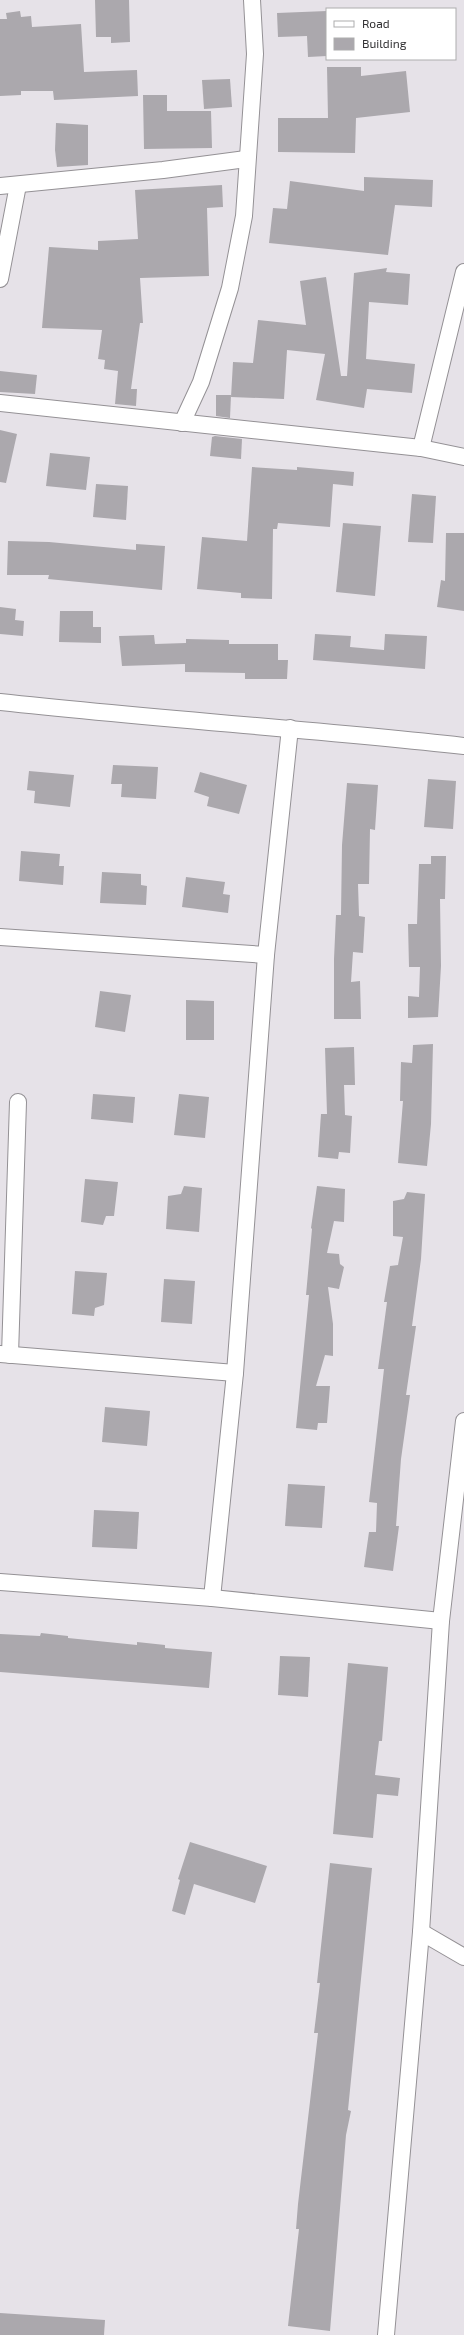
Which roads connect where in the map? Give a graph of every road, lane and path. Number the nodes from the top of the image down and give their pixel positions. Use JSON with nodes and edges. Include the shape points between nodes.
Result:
{"nodes":[{"id":1,"x":252,"y":0,"type":"edge"},
{"id":2,"x":246,"y":159,"type":"junction"},
{"id":3,"x":18,"y":185,"type":"junction"},
{"id":4,"x":0,"y":186,"type":"edge"},
{"id":5,"x":464,"y":272,"type":"edge"},
{"id":6,"x":0,"y":279,"type":"edge"},
{"id":7,"x":0,"y":403,"type":"edge"},
{"id":8,"x":182,"y":423,"type":"junction"},
{"id":9,"x":421,"y":448,"type":"junction"},
{"id":10,"x":464,"y":457,"type":"edge"},
{"id":11,"x":0,"y":702,"type":"edge"},
{"id":12,"x":290,"y":728,"type":"junction"},
{"id":13,"x":464,"y":746,"type":"edge"},
{"id":14,"x":0,"y":937,"type":"edge"},
{"id":15,"x":266,"y":955,"type":"junction"},
{"id":16,"x":18,"y":1102,"type":"dead end"},
{"id":17,"x":5,"y":1355,"type":"edge"},
{"id":18,"x":235,"y":1373,"type":"junction"},
{"id":19,"x":464,"y":1422,"type":"edge"},
{"id":20,"x":0,"y":1582,"type":"edge"},
{"id":21,"x":212,"y":1598,"type":"junction"},
{"id":22,"x":441,"y":1621,"type":"junction"},
{"id":23,"x":421,"y":1932,"type":"junction"},
{"id":24,"x":464,"y":1957,"type":"edge"},
{"id":25,"x":386,"y":2335,"type":"edge"}],
"edges":[{"from":1,"to":2,"type":"street","via":[[255,54],[253,113]]},
{"from":2,"to":3,"type":"street"},
{"from":2,"to":8,"type":"street","via":[[244,216],[230,288],[201,382]]},
{"from":3,"to":4,"type":"street"},
{"from":3,"to":6,"type":"street"},
{"from":5,"to":9,"type":"street"},
{"from":7,"to":8,"type":"street"},
{"from":8,"to":9,"type":"street"},
{"from":9,"to":10,"type":"street"},
{"from":11,"to":12,"type":"street"},
{"from":12,"to":13,"type":"street"},
{"from":12,"to":15,"type":"street"},
{"from":14,"to":15,"type":"street"},
{"from":15,"to":18,"type":"street"},
{"from":16,"to":17,"type":"street"},
{"from":17,"to":18,"type":"street"},
{"from":18,"to":21,"type":"street"},
{"from":19,"to":22,"type":"street"},
{"from":20,"to":21,"type":"street"},
{"from":21,"to":22,"type":"street"},
{"from":22,"to":23,"type":"street"},
{"from":23,"to":24,"type":"street"},
{"from":23,"to":25,"type":"street"}]}
